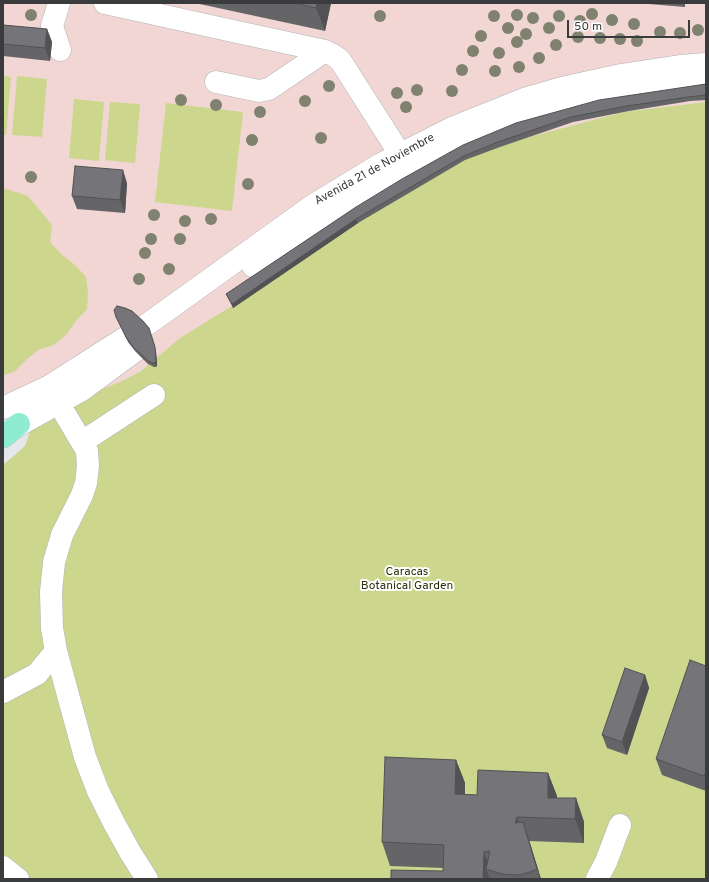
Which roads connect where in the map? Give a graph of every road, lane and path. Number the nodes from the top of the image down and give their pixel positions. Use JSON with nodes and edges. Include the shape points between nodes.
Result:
{"nodes":[{"id":1,"x":59,"y":3,"type":"edge"},
{"id":2,"x":105,"y":3,"type":"edge"},
{"id":3,"x":60,"y":50,"type":"dead end"},
{"id":4,"x":325,"y":52,"type":"junction"},
{"id":5,"x":706,"y":64,"type":"edge"},
{"id":6,"x":706,"y":81,"type":"edge"},
{"id":7,"x":216,"y":82,"type":"dead end"},
{"id":8,"x":400,"y":154,"type":"junction"},
{"id":9,"x":154,"y":395,"type":"dead end"},
{"id":10,"x":57,"y":401,"type":"junction"},
{"id":11,"x":3,"y":408,"type":"edge"},
{"id":12,"x":8,"y":432,"type":"edge"},
{"id":13,"x":82,"y":442,"type":"junction"},
{"id":14,"x":56,"y":651,"type":"junction"},
{"id":15,"x":3,"y":692,"type":"edge"},
{"id":16,"x":620,"y":825,"type":"dead end"},
{"id":17,"x":3,"y":867,"type":"edge"},
{"id":18,"x":18,"y":879,"type":"edge"},
{"id":19,"x":147,"y":879,"type":"edge"},
{"id":20,"x":597,"y":879,"type":"edge"}],
"edges":[{"from":1,"to":3,"type":"street","via":[[52,26]]},
{"from":2,"to":4,"type":"street"},
{"from":4,"to":7,"type":"street","via":[[268,89],[260,91]]},
{"from":4,"to":8,"type":"street","via":[[340,60]]},
{"from":5,"to":8,"type":"street","name":"Avenida 21 de Noviembre","via":[[621,75],[527,98],[452,128]]},
{"from":6,"to":8,"type":"street","name":"Avenida 21 de Noviembre","via":[[679,84],[551,111],[470,138],[383,183],[148,332],[312,206]]},
{"from":9,"to":13,"type":"street"},
{"from":10,"to":10,"type":"street","via":[[124,349],[130,370]]},
{"from":10,"to":11,"type":"street"},
{"from":10,"to":12,"type":"street"},
{"from":10,"to":13,"type":"street"},
{"from":13,"to":14,"type":"street","via":[[88,456],[86,483],[57,548],[52,576],[52,622]]},
{"from":14,"to":15,"type":"street","via":[[37,674]]},
{"from":14,"to":19,"type":"street","via":[[90,770],[114,822]]},
{"from":16,"to":20,"type":"street"},
{"from":17,"to":18,"type":"street"}]}
